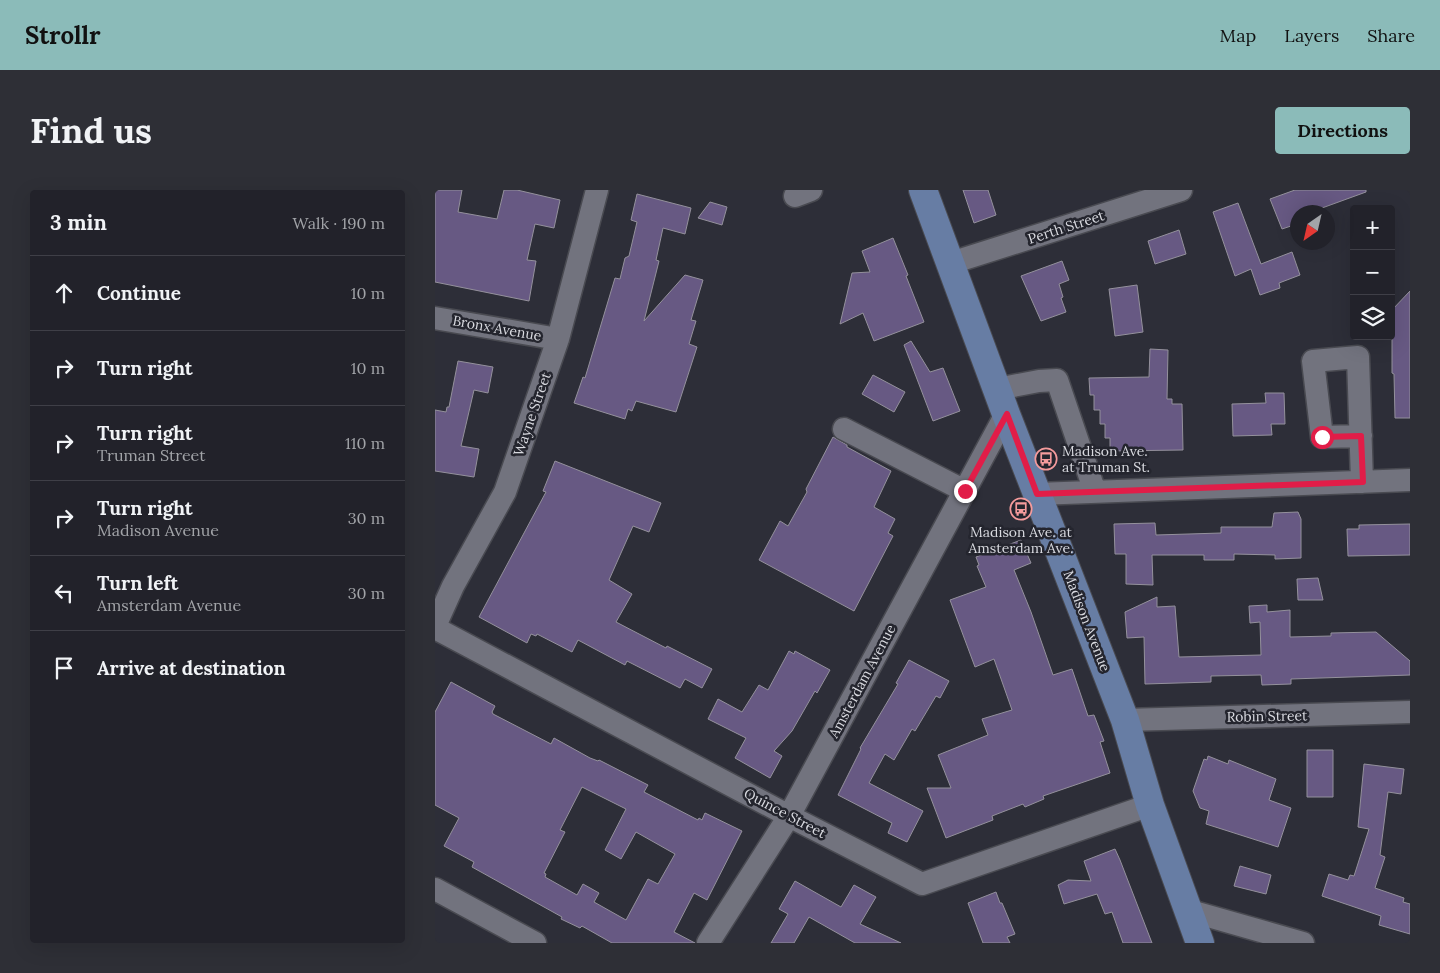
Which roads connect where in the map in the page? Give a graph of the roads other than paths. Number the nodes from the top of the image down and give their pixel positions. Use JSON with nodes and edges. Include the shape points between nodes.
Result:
{"nodes":[{"id":1,"x":597,"y":190,"type":"edge"},
{"id":2,"x":923,"y":190,"type":"edge"},
{"id":3,"x":1181,"y":190,"type":"edge"},
{"id":4,"x":951,"y":263,"type":"junction"},
{"id":5,"x":435,"y":318,"type":"edge"},
{"id":6,"x":559,"y":339,"type":"junction"},
{"id":7,"x":997,"y":389,"type":"junction"},
{"id":8,"x":1007,"y":414,"type":"junction"},
{"id":9,"x":845,"y":429,"type":"dead end"},
{"id":10,"x":1361,"y":436,"type":"junction"},
{"id":11,"x":1410,"y":480,"type":"edge"},
{"id":12,"x":1363,"y":482,"type":"junction"},
{"id":13,"x":965,"y":491,"type":"junction"},
{"id":14,"x":1095,"y":492,"type":"junction"},
{"id":15,"x":1037,"y":494,"type":"junction"},
{"id":16,"x":444,"y":584,"type":"edge"},
{"id":17,"x":435,"y":627,"type":"edge"},
{"id":18,"x":1410,"y":712,"type":"edge"},
{"id":19,"x":1125,"y":720,"type":"junction"},
{"id":20,"x":1150,"y":805,"type":"junction"},
{"id":21,"x":789,"y":816,"type":"junction"},
{"id":22,"x":435,"y":889,"type":"edge"},
{"id":23,"x":1187,"y":910,"type":"junction"},
{"id":24,"x":535,"y":943,"type":"edge"},
{"id":25,"x":708,"y":943,"type":"edge"},
{"id":26,"x":1200,"y":943,"type":"edge"},
{"id":27,"x":1303,"y":943,"type":"edge"}],
"edges":[{"from":1,"to":6,"type":"street","name":"Wayne Street"},
{"from":2,"to":4,"type":"main road","name":"Madison Avenue"},
{"from":3,"to":4,"type":"street","name":"Perth Street"},
{"from":4,"to":7,"type":"main road","name":"Madison Avenue"},
{"from":5,"to":6,"type":"street","name":"Bronx Avenue"},
{"from":6,"to":16,"type":"street","name":"Wayne Street","via":[[505,492]]},
{"from":7,"to":8,"type":"main road","name":"Madison Avenue"},
{"from":7,"to":14,"type":"street","via":[[1057,380]]},
{"from":8,"to":13,"type":"street","name":"Amsterdam Avenue"},
{"from":8,"to":15,"type":"main road","name":"Madison Avenue"},
{"from":9,"to":13,"type":"street"},
{"from":10,"to":10,"type":"street","via":[[1358,358],[1313,361],[1322,437]]},
{"from":10,"to":12,"type":"street"},
{"from":11,"to":12,"type":"street"},
{"from":12,"to":14,"type":"street"},
{"from":13,"to":21,"type":"street","name":"Amsterdam Avenue"},
{"from":14,"to":15,"type":"street"},
{"from":15,"to":19,"type":"main road","name":"Madison Avenue"},
{"from":16,"to":17,"type":"street","name":"Wayne Street"},
{"from":17,"to":21,"type":"street","name":"Quince Street"},
{"from":18,"to":19,"type":"street","name":"Robin Street"},
{"from":19,"to":20,"type":"main road","name":"Madison Avenue"},
{"from":20,"to":21,"type":"street","name":"Quince Street","via":[[922,884]]},
{"from":20,"to":23,"type":"main road","name":"Madison Avenue"},
{"from":21,"to":25,"type":"street","name":"Amsterdam Avenue"},
{"from":22,"to":24,"type":"street"},
{"from":23,"to":26,"type":"main road","name":"Madison Avenue"},
{"from":23,"to":27,"type":"street"}]}
